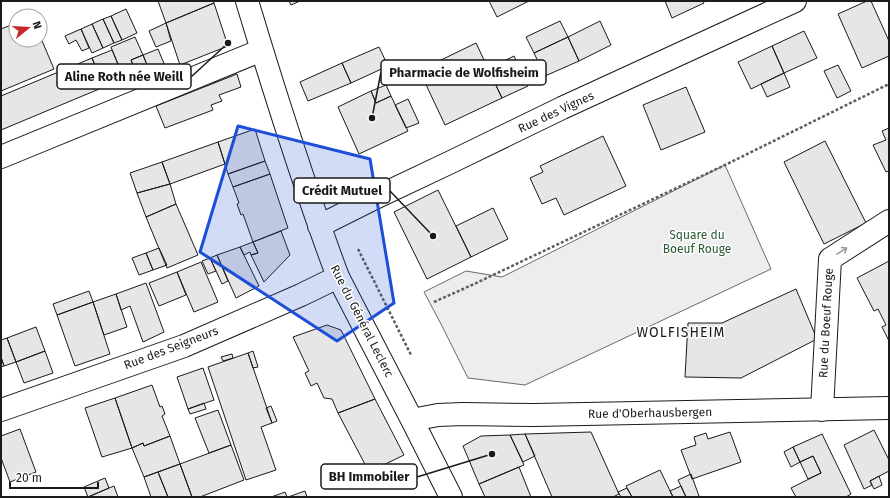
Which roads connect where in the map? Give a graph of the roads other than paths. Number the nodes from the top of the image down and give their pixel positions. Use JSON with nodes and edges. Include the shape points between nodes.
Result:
{"nodes":[{"id":1,"x":247,"y":1,"type":"edge"},
{"id":2,"x":794,"y":1,"type":"edge"},
{"id":3,"x":262,"y":50,"type":"junction"},
{"id":4,"x":1,"y":157,"type":"edge"},
{"id":5,"x":889,"y":221,"type":"edge"},
{"id":6,"x":319,"y":226,"type":"junction"},
{"id":7,"x":338,"y":277,"type":"junction"},
{"id":8,"x":889,"y":408,"type":"edge"},
{"id":9,"x":1,"y":410,"type":"edge"},
{"id":10,"x":822,"y":410,"type":"junction"},
{"id":11,"x":412,"y":420,"type":"junction"},
{"id":12,"x":451,"y":497,"type":"edge"}],
"edges":[{"from":1,"to":3,"type":"main road","name":"Rue du Général Leclerc"},
{"from":2,"to":6,"type":"main road","name":"Rue des Vignes","via":[[569,105]]},
{"from":3,"to":4,"type":"main road"},
{"from":3,"to":6,"type":"main road","name":"Rue du Général Leclerc"},
{"from":10,"to":5,"type":"main road","name":"Rue du Boeuf Rouge","one_way":true,"via":[[830,259]]},
{"from":6,"to":7,"type":"main road","name":"Rue du Général Leclerc"},
{"from":7,"to":9,"type":"main road","name":"Rue des Seigneurs","via":[[184,346]]},
{"from":7,"to":11,"type":"main road","name":"Rue du Général Leclerc"},
{"from":8,"to":10,"type":"main road","name":"Rue d'Oberhausbergen"},
{"from":10,"to":11,"type":"main road","name":"Rue d'Oberhausbergen","via":[[463,414]]},
{"from":11,"to":12,"type":"main road","name":"Rue du Général Leclerc"}]}
